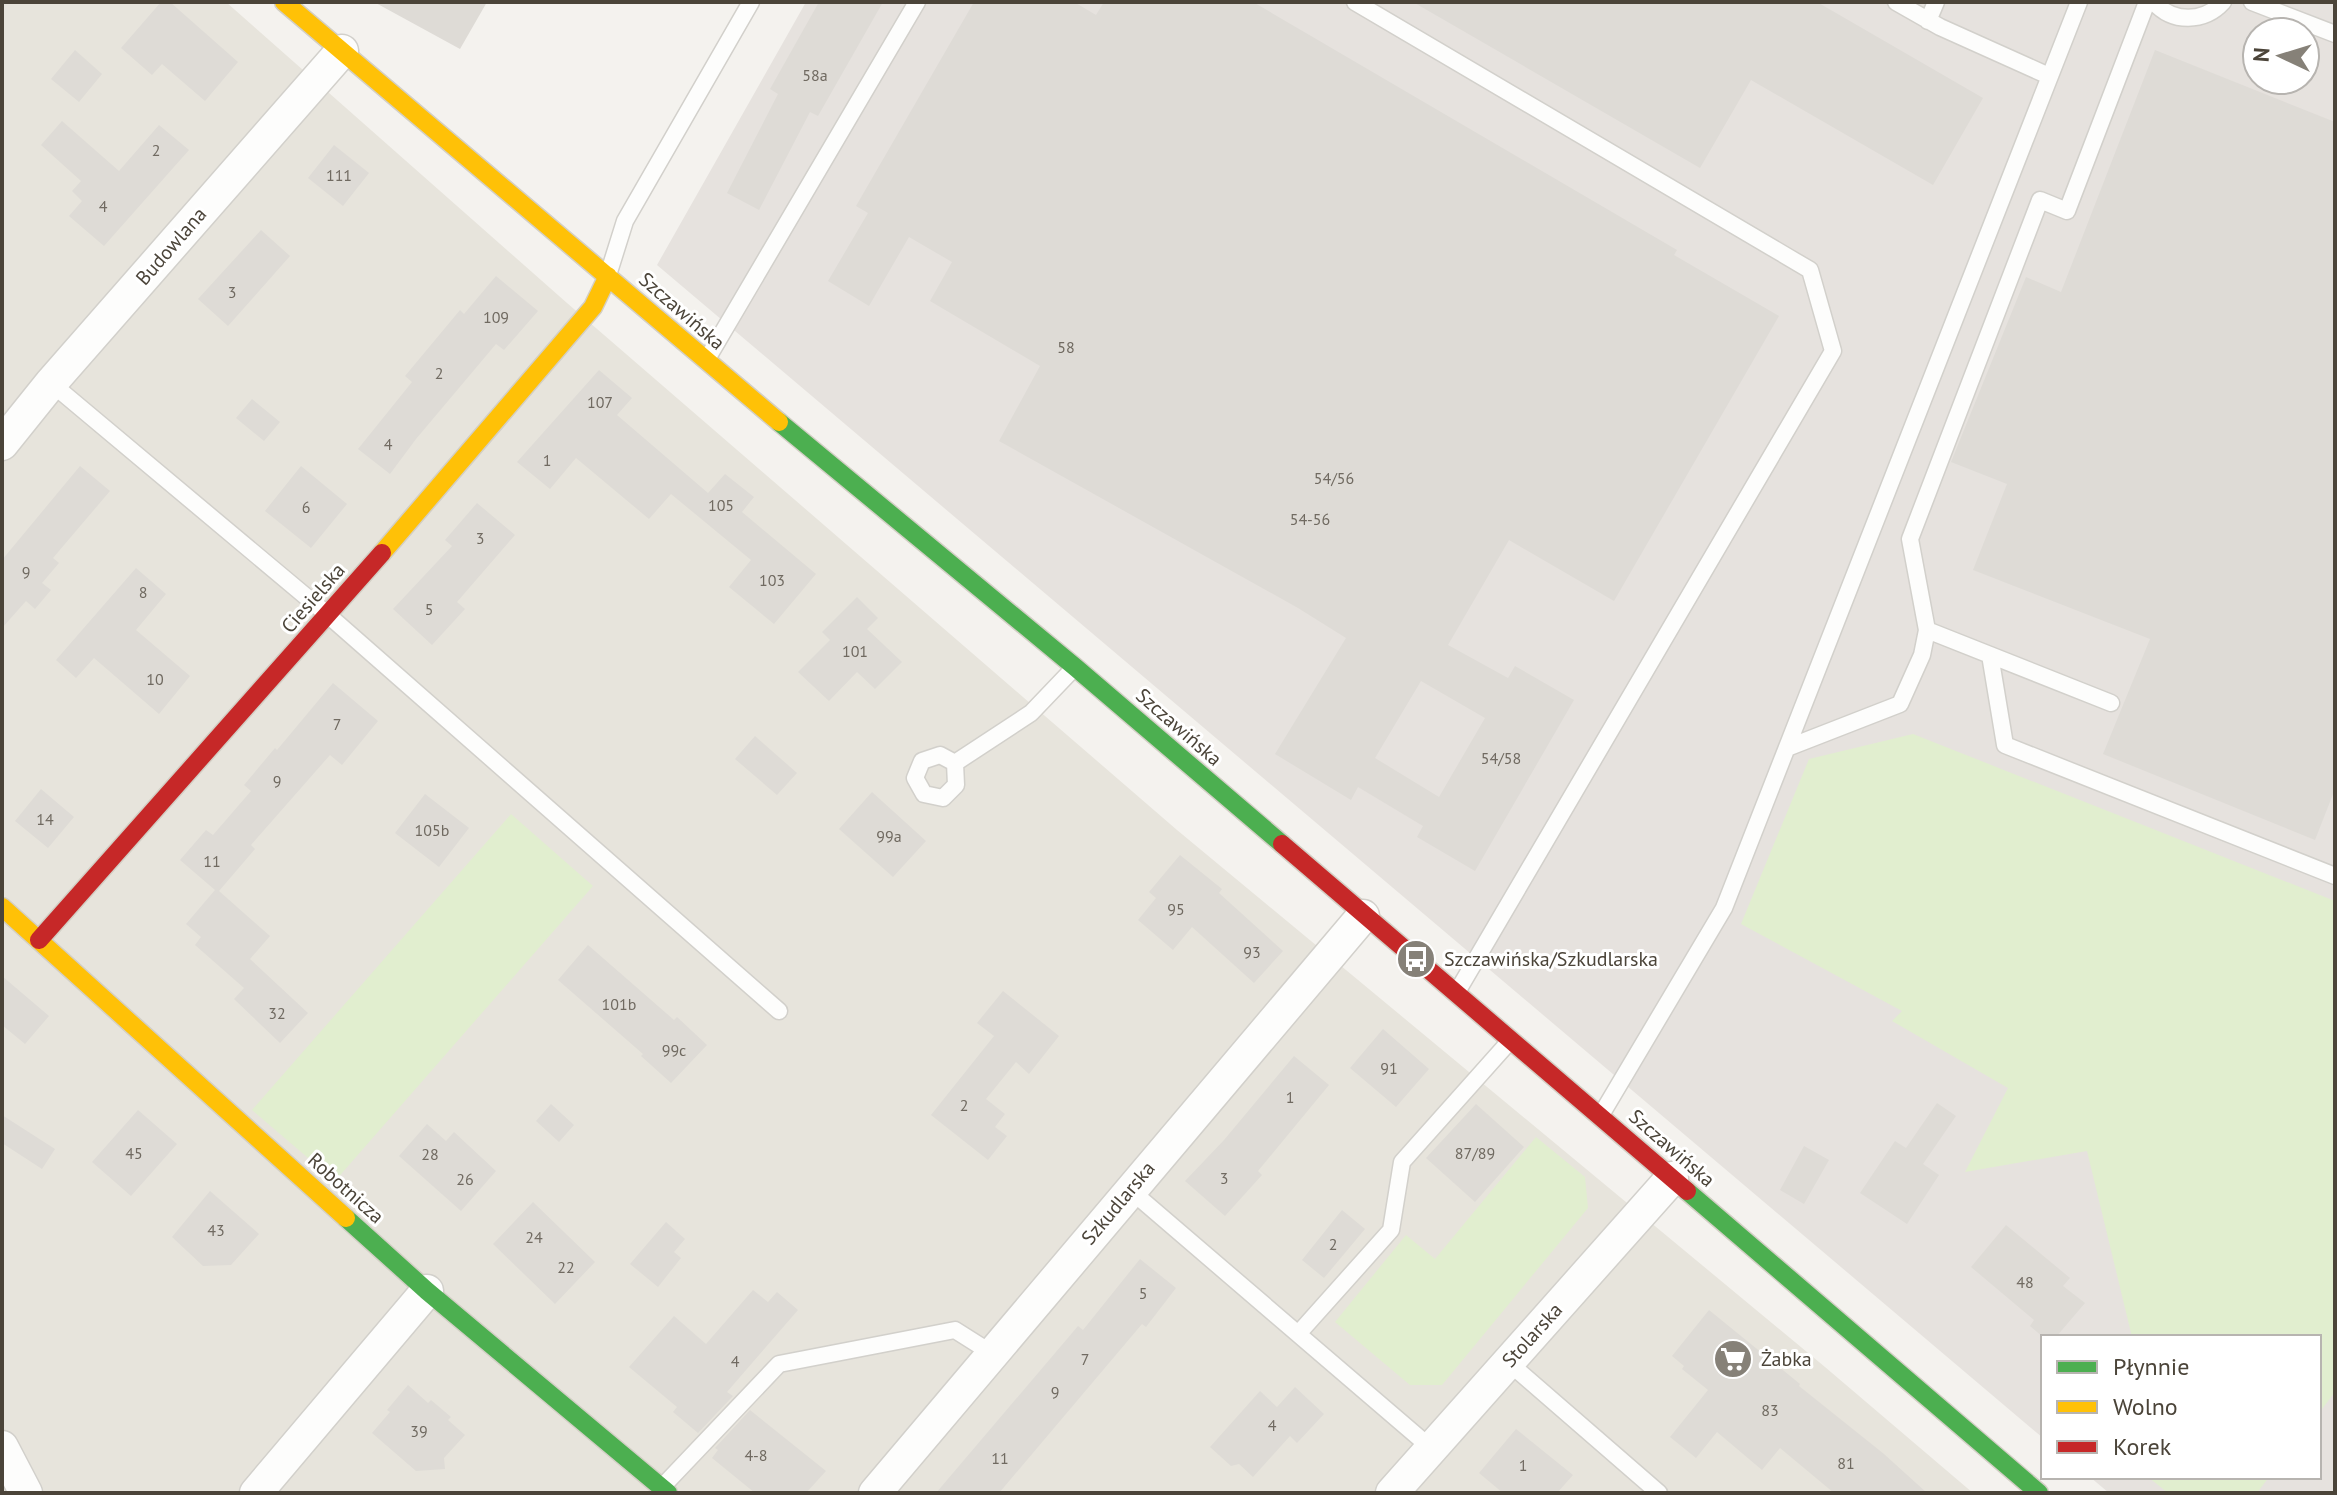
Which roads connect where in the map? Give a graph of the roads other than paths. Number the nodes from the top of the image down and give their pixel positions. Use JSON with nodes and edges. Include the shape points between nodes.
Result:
{"nodes":[{"id":1,"x":284,"y":2,"type":"edge"},
{"id":2,"x":751,"y":2,"type":"edge"},
{"id":3,"x":917,"y":2,"type":"edge"},
{"id":4,"x":1355,"y":2,"type":"edge"},
{"id":5,"x":1896,"y":2,"type":"edge"},
{"id":6,"x":1936,"y":2,"type":"edge"},
{"id":7,"x":2079,"y":2,"type":"edge"},
{"id":8,"x":2147,"y":2,"type":"edge"},
{"id":9,"x":2154,"y":2,"type":"edge"},
{"id":10,"x":2223,"y":2,"type":"edge"},
{"id":11,"x":2252,"y":2,"type":"edge"},
{"id":12,"x":1928,"y":21,"type":"junction"},
{"id":13,"x":2335,"y":34,"type":"edge"},
{"id":14,"x":342,"y":51,"type":"junction"},
{"id":15,"x":2049,"y":76,"type":"junction"},
{"id":16,"x":608,"y":276,"type":"junction"},
{"id":17,"x":706,"y":361,"type":"junction"},
{"id":18,"x":51,"y":383,"type":"junction"},
{"id":19,"x":2,"y":444,"type":"edge"},
{"id":20,"x":328,"y":615,"type":"junction"},
{"id":21,"x":1927,"y":630,"type":"junction"},
{"id":22,"x":1990,"y":655,"type":"junction"},
{"id":23,"x":1075,"y":667,"type":"junction"},
{"id":24,"x":2111,"y":703,"type":"dead end"},
{"id":25,"x":1787,"y":748,"type":"junction"},
{"id":26,"x":955,"y":763,"type":"dead end"},
{"id":27,"x":2335,"y":876,"type":"edge"},
{"id":28,"x":2,"y":907,"type":"edge"},
{"id":29,"x":1363,"y":916,"type":"junction"},
{"id":30,"x":39,"y":940,"type":"junction"},
{"id":31,"x":1456,"y":994,"type":"junction"},
{"id":32,"x":779,"y":1011,"type":"dead end"},
{"id":33,"x":1510,"y":1041,"type":"junction"},
{"id":34,"x":1601,"y":1115,"type":"junction"},
{"id":35,"x":1672,"y":1178,"type":"junction"},
{"id":36,"x":1129,"y":1189,"type":"junction"},
{"id":37,"x":427,"y":1291,"type":"junction"},
{"id":38,"x":1298,"y":1334,"type":"junction"},
{"id":39,"x":993,"y":1354,"type":"junction"},
{"id":40,"x":1508,"y":1362,"type":"junction"},
{"id":41,"x":2,"y":1447,"type":"edge"},
{"id":42,"x":1431,"y":1448,"type":"junction"},
{"id":43,"x":665,"y":1490,"type":"edge"},
{"id":44,"x":26,"y":1493,"type":"edge"},
{"id":45,"x":256,"y":1493,"type":"edge"},
{"id":46,"x":875,"y":1493,"type":"edge"},
{"id":47,"x":1392,"y":1493,"type":"edge"},
{"id":48,"x":1659,"y":1493,"type":"edge"},
{"id":49,"x":2039,"y":1493,"type":"edge"}],
"edges":[{"from":1,"to":14,"type":"street","name":"Szczawińska"},
{"from":2,"to":16,"type":"lane","via":[[625,221]]},
{"from":3,"to":17,"type":"lane"},
{"from":4,"to":31,"type":"lane","via":[[1810,270],[1833,351]]},
{"from":5,"to":12,"type":"lane"},
{"from":6,"to":12,"type":"lane"},
{"from":7,"to":15,"type":"lane"},
{"from":8,"to":21,"type":"lane","via":[[2067,211],[2040,200],[1910,539]]},
{"from":9,"to":10,"type":"lane","via":[[2174,16],[2190,19]]},
{"from":11,"to":13,"type":"lane"},
{"from":12,"to":15,"type":"lane"},
{"from":14,"to":16,"type":"street","name":"Szczawińska"},
{"from":14,"to":18,"type":"street","name":"Budowlana"},
{"from":15,"to":25,"type":"lane"},
{"from":16,"to":17,"type":"street","name":"Szczawińska"},
{"from":16,"to":20,"type":"street","name":"Ciesielska","via":[[593,307]]},
{"from":17,"to":23,"type":"street","name":"Szczawińska"},
{"from":18,"to":19,"type":"street","name":"Budowlana"},
{"from":18,"to":20,"type":"lane"},
{"from":20,"to":30,"type":"street","name":"Ciesielska"},
{"from":20,"to":32,"type":"lane"},
{"from":21,"to":22,"type":"lane"},
{"from":21,"to":25,"type":"lane","via":[[1900,704]]},
{"from":22,"to":24,"type":"lane"},
{"from":22,"to":27,"type":"lane","via":[[2005,745]]},
{"from":23,"to":26,"type":"lane","via":[[1031,713]]},
{"from":23,"to":29,"type":"street","name":"Szczawińska"},
{"from":25,"to":34,"type":"lane","via":[[1724,908]]},
{"from":28,"to":30,"type":"street","name":"Robotnicza"},
{"from":29,"to":31,"type":"street","name":"Szczawińska"},
{"from":29,"to":36,"type":"street","name":"Szkudlarska"},
{"from":30,"to":37,"type":"street","name":"Robotnicza"},
{"from":31,"to":33,"type":"street","name":"Szczawińska"},
{"from":33,"to":34,"type":"street","name":"Szczawińska"},
{"from":33,"to":38,"type":"lane","via":[[1402,1162],[1391,1230]]},
{"from":34,"to":35,"type":"street","name":"Szczawińska"},
{"from":35,"to":40,"type":"street","name":"Stolarska"},
{"from":35,"to":49,"type":"street","name":"Szczawińska"},
{"from":36,"to":38,"type":"lane"},
{"from":36,"to":39,"type":"street","name":"Szkudlarska"},
{"from":37,"to":43,"type":"street","name":"Robotnicza"},
{"from":37,"to":45,"type":"street"},
{"from":38,"to":42,"type":"lane"},
{"from":39,"to":43,"type":"lane","via":[[955,1330],[779,1364]]},
{"from":39,"to":46,"type":"street","name":"Szkudlarska"},
{"from":40,"to":42,"type":"street","name":"Stolarska"},
{"from":40,"to":48,"type":"lane"},
{"from":41,"to":44,"type":"street"},
{"from":42,"to":47,"type":"street","name":"Stolarska"}]}
